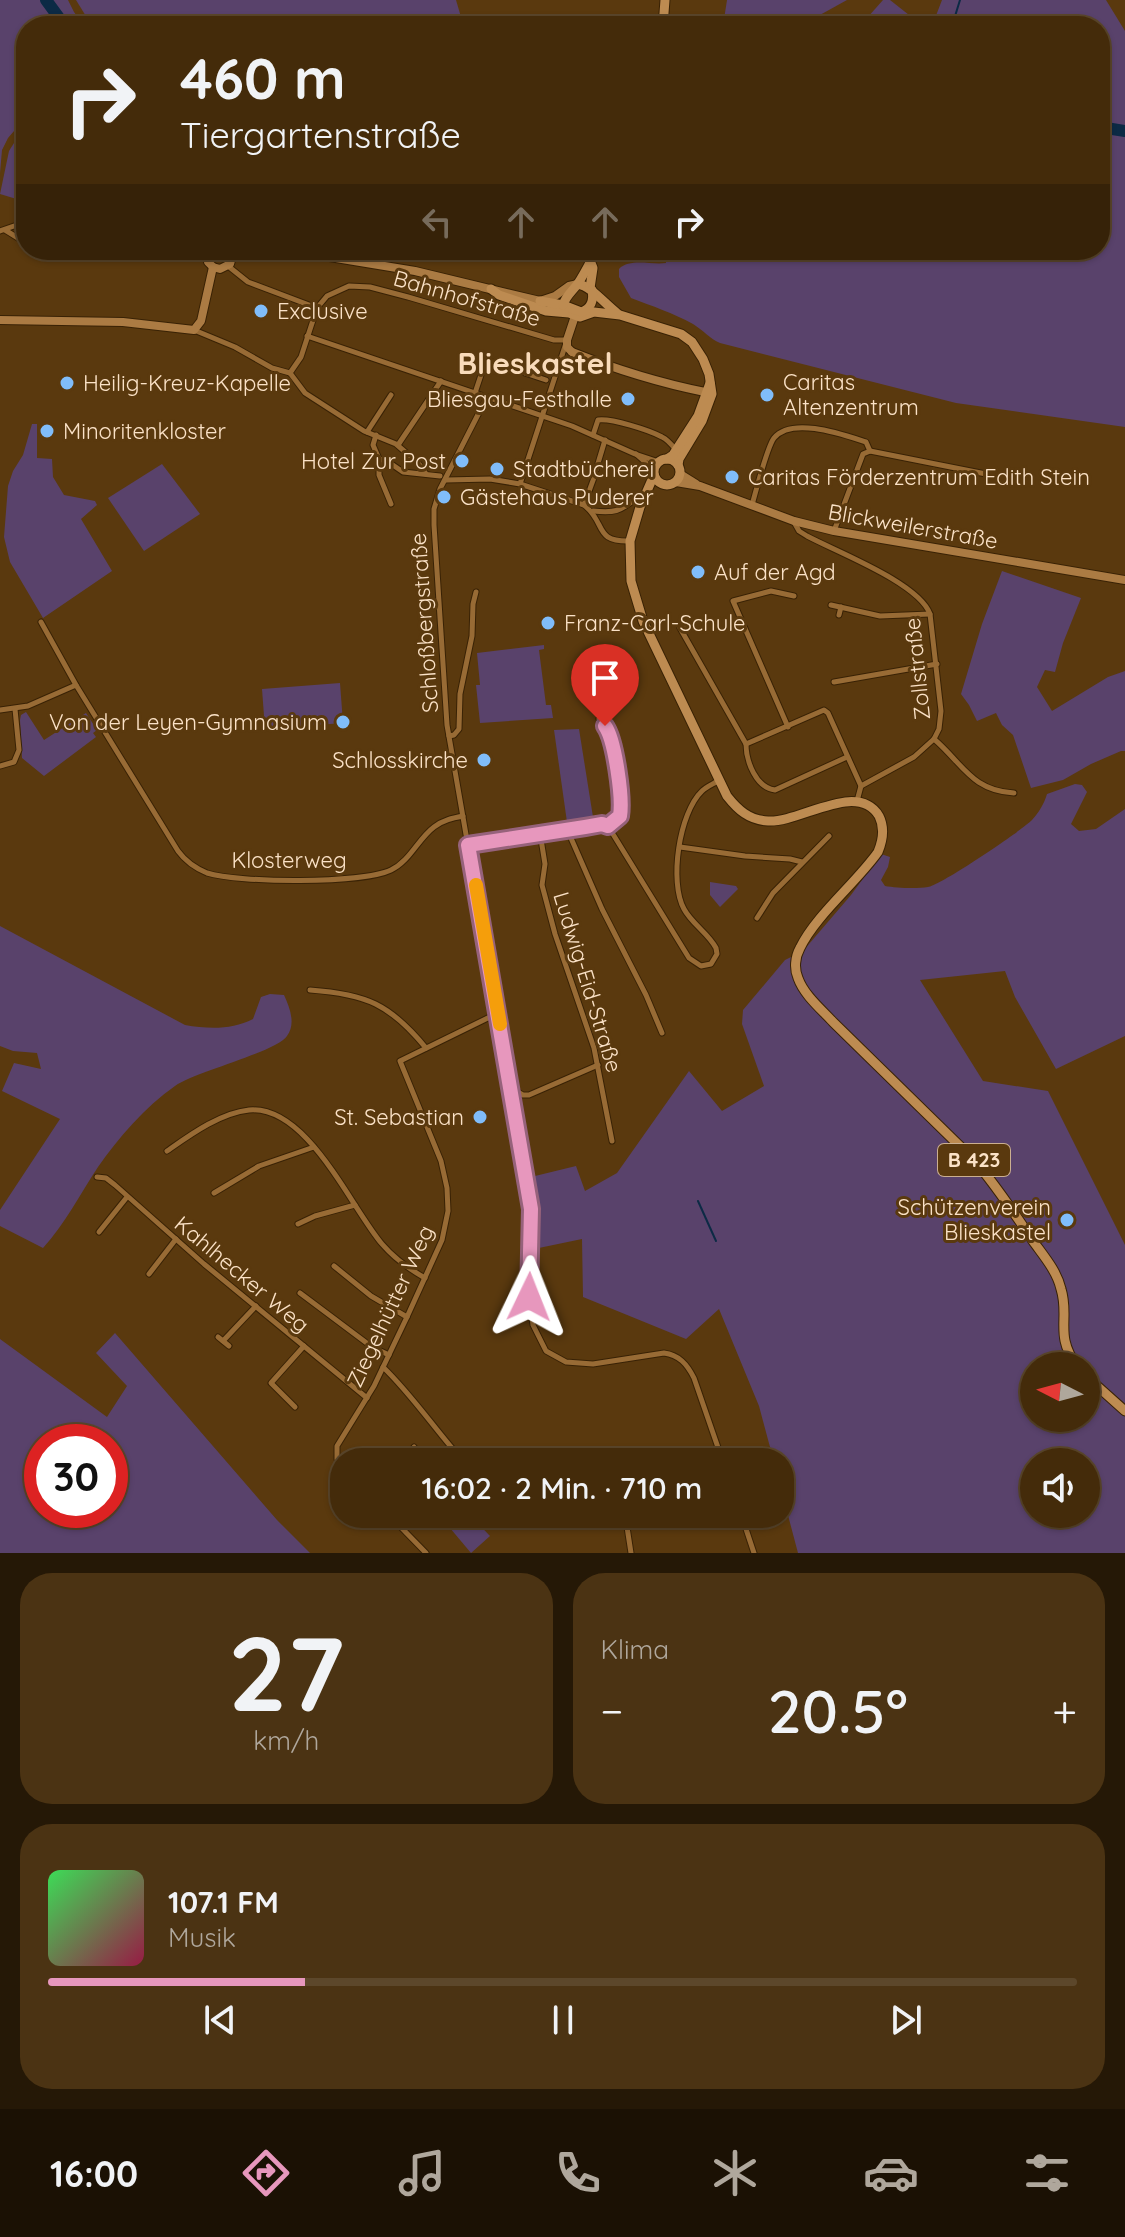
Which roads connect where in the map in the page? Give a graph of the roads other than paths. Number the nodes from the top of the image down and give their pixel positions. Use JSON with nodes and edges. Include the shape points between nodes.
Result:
{"nodes":[{"id":1,"x":208,"y":260,"type":"edge"},
{"id":2,"x":231,"y":260,"type":"edge"},
{"id":3,"x":348,"y":260,"type":"edge"},
{"id":4,"x":592,"y":260,"type":"edge"},
{"id":5,"x":591,"y":263,"type":"junction"},
{"id":6,"x":228,"y":266,"type":"junction"},
{"id":7,"x":213,"y":267,"type":"junction"},
{"id":8,"x":578,"y":284,"type":"junction"},
{"id":9,"x":491,"y":289,"type":"junction"},
{"id":10,"x":591,"y":289,"type":"junction"},
{"id":11,"x":540,"y":301,"type":"junction"},
{"id":12,"x":317,"y":308,"type":"junction"},
{"id":13,"x":570,"y":308,"type":"junction"},
{"id":14,"x":203,"y":312,"type":"junction"},
{"id":15,"x":620,"y":315,"type":"junction"},
{"id":16,"x":0,"y":320,"type":"edge"},
{"id":17,"x":183,"y":329,"type":"junction"},
{"id":18,"x":194,"y":330,"type":"junction"},
{"id":19,"x":307,"y":336,"type":"junction"},
{"id":20,"x":567,"y":340,"type":"junction"},
{"id":21,"x":572,"y":352,"type":"junction"},
{"id":22,"x":562,"y":357,"type":"junction"},
{"id":23,"x":290,"y":373,"type":"junction"},
{"id":24,"x":546,"y":380,"type":"dead end"},
{"id":25,"x":440,"y":383,"type":"junction"},
{"id":26,"x":709,"y":390,"type":"junction"},
{"id":27,"x":475,"y":393,"type":"junction"},
{"id":28,"x":391,"y":395,"type":"dead end"},
{"id":29,"x":487,"y":397,"type":"junction"},
{"id":30,"x":543,"y":416,"type":"junction"},
{"id":31,"x":367,"y":432,"type":"junction"},
{"id":32,"x":376,"y":435,"type":"junction"},
{"id":33,"x":593,"y":435,"type":"junction"},
{"id":34,"x":605,"y":440,"type":"junction"},
{"id":35,"x":398,"y":445,"type":"junction"},
{"id":36,"x":676,"y":450,"type":"junction"},
{"id":37,"x":870,"y":451,"type":"junction"},
{"id":38,"x":379,"y":459,"type":"junction"},
{"id":39,"x":659,"y":466,"type":"junction"},
{"id":40,"x":678,"y":473,"type":"junction"},
{"id":41,"x":426,"y":474,"type":"junction"},
{"id":42,"x":991,"y":475,"type":"dead end"},
{"id":43,"x":443,"y":478,"type":"junction"},
{"id":44,"x":520,"y":484,"type":"junction"},
{"id":45,"x":662,"y":484,"type":"junction"},
{"id":46,"x":641,"y":498,"type":"junction"},
{"id":47,"x":391,"y":504,"type":"dead end"},
{"id":48,"x":584,"y":505,"type":"junction"},
{"id":49,"x":752,"y":505,"type":"junction"},
{"id":50,"x":592,"y":511,"type":"junction"},
{"id":51,"x":794,"y":521,"type":"junction"},
{"id":52,"x":834,"y":531,"type":"junction"},
{"id":53,"x":630,"y":541,"type":"junction"},
{"id":54,"x":1125,"y":580,"type":"edge"},
{"id":55,"x":476,"y":592,"type":"dead end"},
{"id":56,"x":794,"y":596,"type":"dead end"},
{"id":57,"x":831,"y":605,"type":"dead end"},
{"id":58,"x":841,"y":607,"type":"junction"},
{"id":59,"x":930,"y":614,"type":"junction"},
{"id":60,"x":839,"y":615,"type":"dead end"},
{"id":61,"x":41,"y":622,"type":"dead end"},
{"id":62,"x":685,"y":625,"type":"dead end"},
{"id":63,"x":937,"y":664,"type":"junction"},
{"id":64,"x":834,"y":682,"type":"dead end"},
{"id":65,"x":76,"y":685,"type":"junction"},
{"id":66,"x":15,"y":709,"type":"junction"},
{"id":67,"x":0,"y":710,"type":"edge"},
{"id":68,"x":599,"y":719,"type":"dead end"},
{"id":69,"x":788,"y":727,"type":"junction"},
{"id":70,"x":449,"y":736,"type":"junction"},
{"id":71,"x":934,"y":739,"type":"junction"},
{"id":72,"x":746,"y":744,"type":"junction"},
{"id":73,"x":847,"y":757,"type":"junction"},
{"id":74,"x":0,"y":766,"type":"edge"},
{"id":75,"x":718,"y":781,"type":"junction"},
{"id":76,"x":861,"y":786,"type":"junction"},
{"id":77,"x":1014,"y":793,"type":"dead end"},
{"id":78,"x":857,"y":801,"type":"junction"},
{"id":79,"x":463,"y":816,"type":"junction"},
{"id":80,"x":608,"y":826,"type":"junction"},
{"id":81,"x":567,"y":829,"type":"junction"},
{"id":82,"x":540,"y":833,"type":"junction"},
{"id":83,"x":829,"y":836,"type":"dead end"},
{"id":84,"x":468,"y":845,"type":"junction"},
{"id":85,"x":680,"y":847,"type":"junction"},
{"id":86,"x":802,"y":862,"type":"junction"},
{"id":87,"x":757,"y":918,"type":"dead end"},
{"id":88,"x":310,"y":990,"type":"dead end"},
{"id":89,"x":498,"y":1013,"type":"junction"},
{"id":90,"x":662,"y":1033,"type":"dead end"},
{"id":91,"x":426,"y":1048,"type":"junction"},
{"id":92,"x":598,"y":1065,"type":"junction"},
{"id":93,"x":509,"y":1087,"type":"junction"},
{"id":94,"x":612,"y":1141,"type":"dead end"},
{"id":95,"x":314,"y":1147,"type":"junction"},
{"id":96,"x":167,"y":1151,"type":"dead end"},
{"id":97,"x":97,"y":1177,"type":"dead end"},
{"id":98,"x":214,"y":1193,"type":"dead end"},
{"id":99,"x":127,"y":1197,"type":"junction"},
{"id":100,"x":355,"y":1205,"type":"junction"},
{"id":101,"x":298,"y":1224,"type":"dead end"},
{"id":102,"x":99,"y":1232,"type":"dead end"},
{"id":103,"x":176,"y":1239,"type":"junction"},
{"id":104,"x":334,"y":1266,"type":"dead end"},
{"id":105,"x":148,"y":1274,"type":"dead end"},
{"id":106,"x":425,"y":1278,"type":"junction"},
{"id":107,"x":300,"y":1293,"type":"dead end"},
{"id":108,"x":256,"y":1306,"type":"junction"},
{"id":109,"x":407,"y":1317,"type":"junction"},
{"id":110,"x":229,"y":1346,"type":"dead end"},
{"id":111,"x":304,"y":1346,"type":"junction"},
{"id":112,"x":1070,"y":1352,"type":"edge"},
{"id":113,"x":389,"y":1355,"type":"junction"},
{"id":114,"x":383,"y":1367,"type":"junction"},
{"id":115,"x":1100,"y":1389,"type":"edge"},
{"id":116,"x":367,"y":1398,"type":"junction"},
{"id":117,"x":295,"y":1407,"type":"dead end"},
{"id":118,"x":1125,"y":1411,"type":"edge"},
{"id":119,"x":337,"y":1448,"type":"edge"},
{"id":120,"x":451,"y":1448,"type":"edge"},
{"id":121,"x":718,"y":1448,"type":"edge"},
{"id":122,"x":402,"y":1528,"type":"edge"},
{"id":123,"x":627,"y":1528,"type":"edge"},
{"id":124,"x":746,"y":1528,"type":"edge"},
{"id":125,"x":426,"y":1553,"type":"edge"},
{"id":126,"x":631,"y":1553,"type":"edge"},
{"id":127,"x":754,"y":1553,"type":"edge"}],
"edges":[{"from":1,"to":7,"type":"street"},
{"from":2,"to":6,"type":"street"},
{"from":3,"to":9,"type":"street"},
{"from":4,"to":5,"type":"main road"},
{"from":5,"to":8,"type":"main road"},
{"from":5,"to":10,"type":"main road"},
{"from":6,"to":7,"type":"street"},
{"from":6,"to":12,"type":"street","via":[[248,282]]},
{"from":7,"to":14,"type":"street"},
{"from":8,"to":10,"type":"main road"},
{"from":8,"to":11,"type":"street"},
{"from":8,"to":13,"type":"main road"},
{"from":9,"to":11,"type":"street"},
{"from":9,"to":13,"type":"main road","via":[[538,309]]},
{"from":10,"to":13,"type":"main road","via":[[590,307]]},
{"from":10,"to":15,"type":"main road"},
{"from":11,"to":13,"type":"main road"},
{"from":12,"to":19,"type":"street"},
{"from":12,"to":20,"type":"street","name":"Bahnhofstraße","via":[[335,291],[361,285]]},
{"from":13,"to":15,"type":"main road","via":[[584,317],[598,312]]},
{"from":13,"to":20,"type":"street"},
{"from":14,"to":17,"type":"street"},
{"from":14,"to":18,"type":"street"},
{"from":15,"to":26,"type":"main road","via":[[688,338],[703,359]]},
{"from":16,"to":17,"type":"street","via":[[123,322]]},
{"from":17,"to":18,"type":"street"},
{"from":18,"to":23,"type":"street"},
{"from":19,"to":23,"type":"street"},
{"from":19,"to":25,"type":"street"},
{"from":20,"to":21,"type":"street"},
{"from":20,"to":22,"type":"street"},
{"from":21,"to":22,"type":"street"},
{"from":21,"to":26,"type":"street","via":[[627,372]]},
{"from":22,"to":30,"type":"street"},
{"from":23,"to":31,"type":"street","via":[[305,393]]},
{"from":24,"to":27,"type":"street","via":[[486,360]]},
{"from":25,"to":27,"type":"street"},
{"from":25,"to":35,"type":"street"},
{"from":26,"to":36,"type":"main road"},
{"from":26,"to":40,"type":"main road","via":[[702,421],[679,459]]},
{"from":27,"to":29,"type":"street"},
{"from":28,"to":31,"type":"street"},
{"from":29,"to":30,"type":"street"},
{"from":29,"to":43,"type":"street","name":"Schloßbergstraße"},
{"from":30,"to":33,"type":"street"},
{"from":30,"to":44,"type":"street"},
{"from":31,"to":32,"type":"street"},
{"from":32,"to":35,"type":"street"},
{"from":32,"to":38,"type":"street","via":[[373,445]]},
{"from":33,"to":34,"type":"street"},
{"from":33,"to":36,"type":"street","via":[[598,420],[617,421],[661,437]]},
{"from":34,"to":39,"type":"street"},
{"from":34,"to":48,"type":"street"},
{"from":35,"to":41,"type":"street"},
{"from":36,"to":39,"type":"main road"},
{"from":37,"to":42,"type":"street"},
{"from":37,"to":49,"type":"street","via":[[866,442],[826,430],[786,430],[774,439]]},
{"from":37,"to":52,"type":"street","via":[[863,454]]},
{"from":38,"to":41,"type":"street","via":[[403,472]]},
{"from":38,"to":47,"type":"street","via":[[379,475]]},
{"from":39,"to":40,"type":"main road"},
{"from":39,"to":45,"type":"main road"},
{"from":39,"to":46,"type":"main road"},
{"from":40,"to":45,"type":"main road","via":[[670,485]]},
{"from":40,"to":49,"type":"street","name":"Blickweilerstraße"},
{"from":41,"to":43,"type":"street"},
{"from":43,"to":44,"type":"street"},
{"from":43,"to":70,"type":"street","name":"Schloßbergstraße","via":[[434,509]]},
{"from":44,"to":48,"type":"street"},
{"from":45,"to":46,"type":"main road"},
{"from":46,"to":50,"type":"street","via":[[616,512]]},
{"from":46,"to":53,"type":"main road"},
{"from":48,"to":50,"type":"street"},
{"from":49,"to":51,"type":"street","name":"Blickweilerstraße"},
{"from":50,"to":53,"type":"street","via":[[605,536]]},
{"from":51,"to":52,"type":"street","name":"Blickweilerstraße"},
{"from":51,"to":59,"type":"street","name":"Zollstraße","via":[[807,536],[908,587]]},
{"from":52,"to":54,"type":"street","name":"Blickweilerstraße"},
{"from":53,"to":75,"type":"main road","via":[[635,600]]},
{"from":55,"to":70,"type":"street","via":[[459,729]]},
{"from":56,"to":69,"type":"street","via":[[771,591],[733,601]]},
{"from":57,"to":58,"type":"street"},
{"from":58,"to":59,"type":"street","via":[[880,616]]},
{"from":58,"to":60,"type":"street"},
{"from":59,"to":63,"type":"street","name":"Zollstraße"},
{"from":61,"to":65,"type":"street","name":"Klosterweg"},
{"from":62,"to":72,"type":"street","via":[[680,628]]},
{"from":63,"to":64,"type":"street"},
{"from":63,"to":71,"type":"street","name":"Zollstraße","via":[[941,720]]},
{"from":65,"to":66,"type":"street"},
{"from":65,"to":79,"type":"street","name":"Klosterweg","via":[[178,851],[193,867],[212,874],[287,880],[378,874],[397,866],[441,822]]},
{"from":66,"to":67,"type":"street"},
{"from":66,"to":74,"type":"street","via":[[19,753],[14,762]]},
{"from":68,"to":80,"type":"street","via":[[611,736],[621,798],[620,816]]},
{"from":69,"to":72,"type":"street"},
{"from":69,"to":73,"type":"street","via":[[824,710]]},
{"from":70,"to":79,"type":"street","name":"Schloßbergstraße"},
{"from":71,"to":76,"type":"street","name":"Zollstraße","via":[[914,757]]},
{"from":71,"to":77,"type":"street","via":[[981,784]]},
{"from":72,"to":73,"type":"street","via":[[759,783],[769,790]]},
{"from":73,"to":76,"type":"street"},
{"from":75,"to":78,"type":"main road","via":[[738,810],[763,821]]},
{"from":75,"to":85,"type":"street","via":[[696,800]]},
{"from":76,"to":78,"type":"street"},
{"from":78,"to":112,"type":"main road","number":"B 423","via":[[875,811],[883,830],[878,852],[800,947],[797,978],[810,998],[993,1183],[1057,1277]]},
{"from":79,"to":84,"type":"street","name":"Schloßbergstraße"},
{"from":80,"to":81,"type":"street"},
{"from":80,"to":85,"type":"street","via":[[689,958],[705,967],[716,959],[716,948],[689,917],[679,896]]},
{"from":81,"to":82,"type":"street"},
{"from":81,"to":90,"type":"street"},
{"from":82,"to":84,"type":"street"},
{"from":82,"to":92,"type":"street","name":"Ludwig-Eid-Straße","via":[[542,885]]},
{"from":83,"to":86,"type":"street"},
{"from":84,"to":89,"type":"street","name":"Schloßbergstraße"},
{"from":85,"to":86,"type":"street"},
{"from":86,"to":87,"type":"street"},
{"from":88,"to":91,"type":"street","via":[[372,1001]]},
{"from":89,"to":91,"type":"street"},
{"from":89,"to":93,"type":"street","name":"Schloßbergstraße"},
{"from":91,"to":106,"type":"street","name":"Ziegelhütter Weg","via":[[400,1061],[447,1188],[445,1227]]},
{"from":92,"to":93,"type":"street","via":[[529,1095]]},
{"from":92,"to":94,"type":"street","name":"Ludwig-Eid-Straße"},
{"from":93,"to":121,"type":"street","name":"Schloßbergstraße","via":[[531,1209],[529,1297],[536,1334],[546,1351],[566,1362],[603,1363],[664,1353],[682,1360],[694,1378]]},
{"from":95,"to":96,"type":"street","via":[[280,1118],[252,1110],[218,1120]]},
{"from":95,"to":98,"type":"street","via":[[259,1166]]},
{"from":95,"to":100,"type":"street"},
{"from":97,"to":99,"type":"street","name":"Kahlhecker Weg","via":[[106,1178]]},
{"from":99,"to":102,"type":"street"},
{"from":99,"to":103,"type":"street","name":"Kahlhecker Weg"},
{"from":100,"to":101,"type":"street"},
{"from":100,"to":106,"type":"street","via":[[382,1245]]},
{"from":103,"to":105,"type":"street"},
{"from":103,"to":108,"type":"street","name":"Kahlhecker Weg"},
{"from":104,"to":109,"type":"street"},
{"from":106,"to":109,"type":"street","name":"Ziegelhütter Weg"},
{"from":107,"to":113,"type":"street"},
{"from":108,"to":110,"type":"street","via":[[220,1339]]},
{"from":108,"to":111,"type":"street","name":"Kahlhecker Weg"},
{"from":109,"to":113,"type":"street","name":"Ziegelhütter Weg"},
{"from":111,"to":116,"type":"street","name":"Kahlhecker Weg"},
{"from":111,"to":117,"type":"street","via":[[271,1383]]},
{"from":113,"to":114,"type":"street","name":"Ziegelhütter Weg"},
{"from":114,"to":116,"type":"street","name":"Ziegelhütter Weg"},
{"from":114,"to":120,"type":"street"},
{"from":115,"to":118,"type":"main road"},
{"from":116,"to":119,"type":"street","name":"Ziegelhütter Weg"},
{"from":122,"to":125,"type":"street"},
{"from":123,"to":126,"type":"street"},
{"from":124,"to":127,"type":"street"}]}
